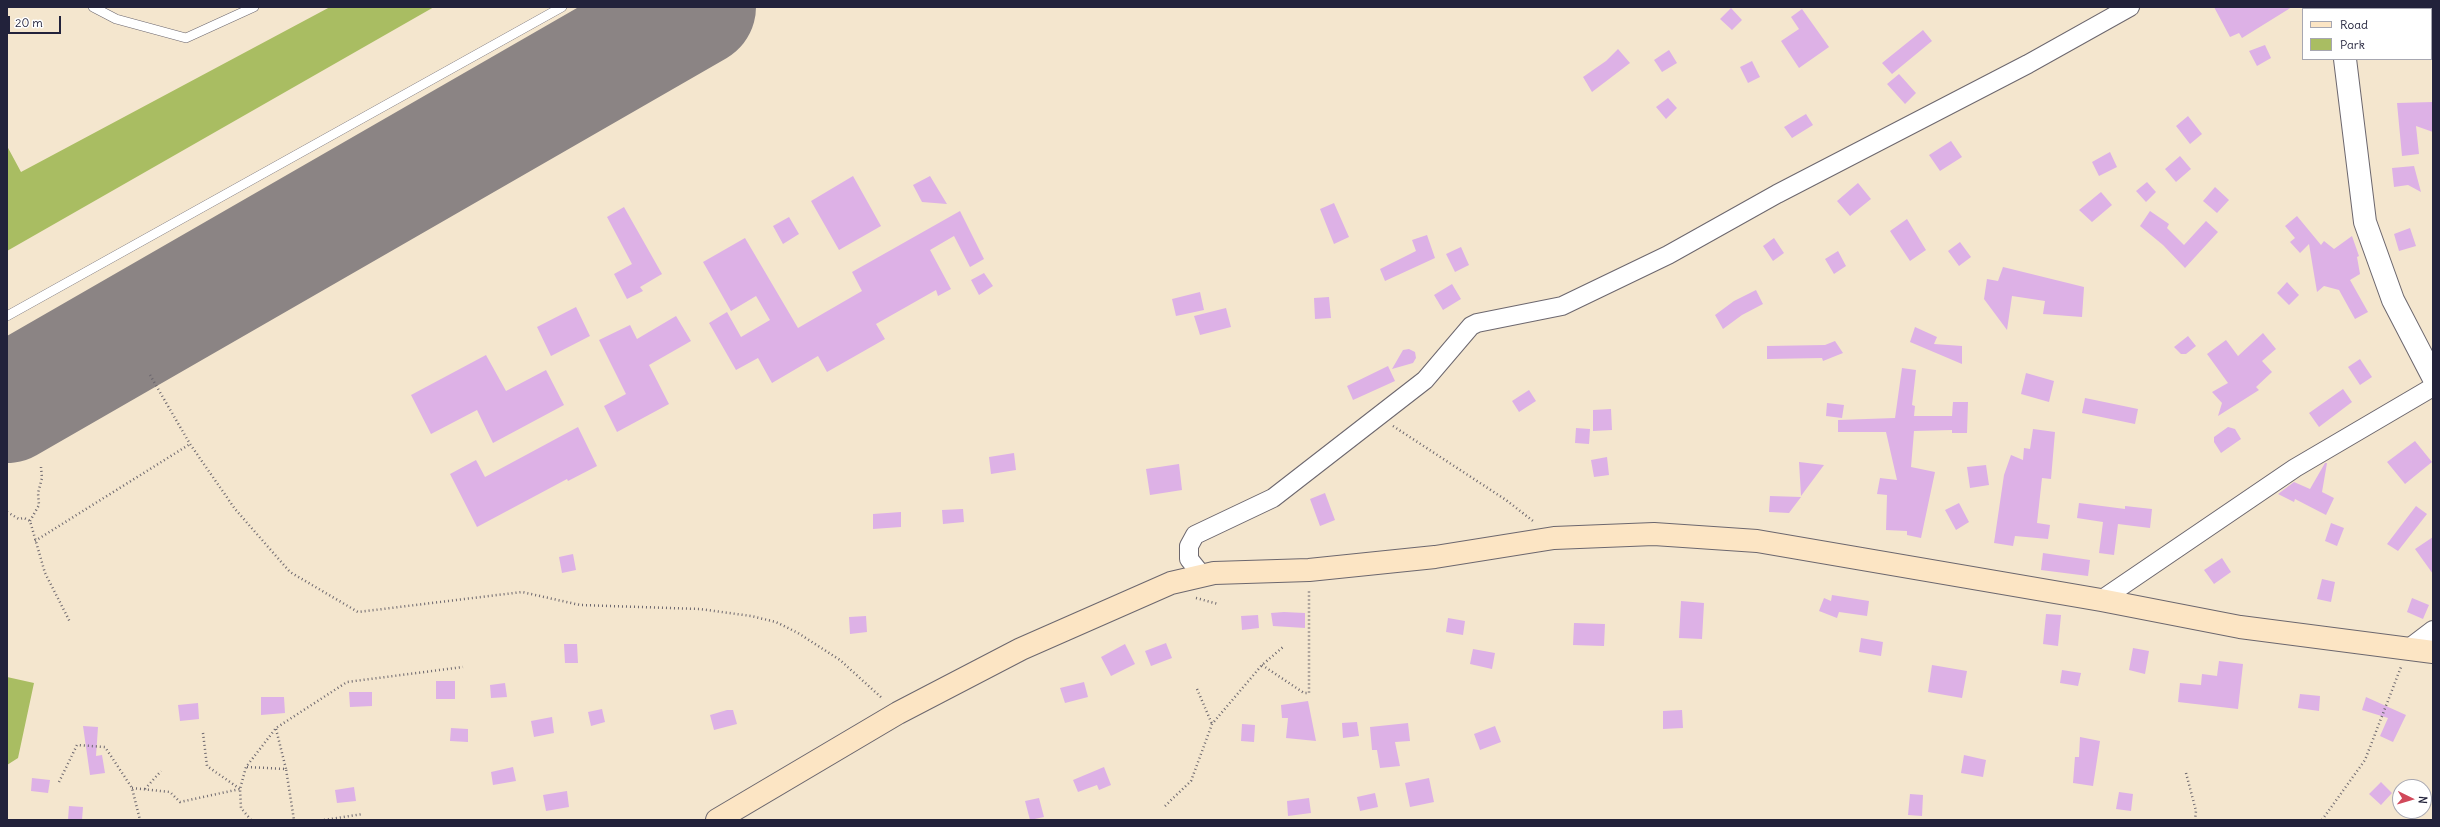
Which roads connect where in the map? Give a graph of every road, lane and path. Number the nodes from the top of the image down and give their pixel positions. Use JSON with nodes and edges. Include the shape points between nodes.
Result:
{"nodes":[{"id":1,"x":93,"y":7,"type":"edge"},
{"id":2,"x":254,"y":7,"type":"edge"},
{"id":3,"x":562,"y":7,"type":"edge"},
{"id":4,"x":2130,"y":7,"type":"edge"},
{"id":5,"x":2345,"y":60,"type":"edge"},
{"id":6,"x":7,"y":316,"type":"edge"},
{"id":7,"x":150,"y":375,"type":"dead end"},
{"id":8,"x":2433,"y":377,"type":"edge"},
{"id":9,"x":2433,"y":387,"type":"edge"},
{"id":10,"x":1378,"y":416,"type":"junction"},
{"id":11,"x":190,"y":444,"type":"junction"},
{"id":12,"x":41,"y":467,"type":"dead end"},
{"id":13,"x":7,"y":512,"type":"edge"},
{"id":14,"x":30,"y":521,"type":"junction"},
{"id":15,"x":1554,"y":538,"type":"junction"},
{"id":16,"x":36,"y":541,"type":"junction"},
{"id":17,"x":1309,"y":570,"type":"junction"},
{"id":18,"x":1201,"y":574,"type":"junction"},
{"id":19,"x":2101,"y":600,"type":"junction"},
{"id":20,"x":70,"y":622,"type":"dead end"},
{"id":21,"x":2433,"y":630,"type":"edge"},
{"id":22,"x":1283,"y":647,"type":"dead end"},
{"id":23,"x":2408,"y":649,"type":"junction"},
{"id":24,"x":2433,"y":652,"type":"edge"},
{"id":25,"x":1262,"y":665,"type":"junction"},
{"id":26,"x":463,"y":667,"type":"dead end"},
{"id":27,"x":1197,"y":689,"type":"dead end"},
{"id":28,"x":898,"y":713,"type":"junction"},
{"id":29,"x":1212,"y":724,"type":"junction"},
{"id":30,"x":276,"y":728,"type":"junction"},
{"id":31,"x":203,"y":733,"type":"dead end"},
{"id":32,"x":246,"y":767,"type":"junction"},
{"id":33,"x":286,"y":769,"type":"junction"},
{"id":34,"x":161,"y":771,"type":"dead end"},
{"id":35,"x":2186,"y":773,"type":"dead end"},
{"id":36,"x":59,"y":782,"type":"dead end"},
{"id":37,"x":132,"y":788,"type":"junction"},
{"id":38,"x":144,"y":789,"type":"junction"},
{"id":39,"x":240,"y":789,"type":"junction"},
{"id":40,"x":1165,"y":806,"type":"dead end"},
{"id":41,"x":363,"y":814,"type":"dead end"},
{"id":42,"x":140,"y":820,"type":"edge"},
{"id":43,"x":251,"y":820,"type":"edge"},
{"id":44,"x":294,"y":820,"type":"edge"},
{"id":45,"x":324,"y":820,"type":"edge"},
{"id":46,"x":717,"y":820,"type":"edge"},
{"id":47,"x":2195,"y":820,"type":"edge"},
{"id":48,"x":2322,"y":820,"type":"edge"}],
"edges":[{"from":1,"to":2,"type":"lane","via":[[116,19],[186,38]]},
{"from":3,"to":6,"type":"lane"},
{"from":4,"to":10,"type":"street","via":[[2028,64],[1777,194],[1668,255],[1562,306],[1470,326],[1432,373]]},
{"from":5,"to":8,"type":"street","via":[[2365,222],[2393,300]]},
{"from":7,"to":11,"type":"path"},
{"from":9,"to":19,"type":"street","via":[[2295,468]]},
{"from":10,"to":15,"type":"path","via":[[1506,500]]},
{"from":10,"to":18,"type":"street","via":[[1273,498],[1195,535],[1189,546],[1189,559]]},
{"from":11,"to":16,"type":"path"},
{"from":11,"to":28,"type":"path","via":[[235,509],[290,572],[358,612],[522,592],[580,605],[700,609],[751,616],[776,622],[840,660]]},
{"from":12,"to":14,"type":"path","via":[[39,505]]},
{"from":13,"to":14,"type":"path","via":[[19,519]]},
{"from":14,"to":16,"type":"path"},
{"from":15,"to":17,"type":"main road","via":[[1435,557]]},
{"from":15,"to":19,"type":"main road","via":[[1642,534],[1757,541]]},
{"from":16,"to":20,"type":"path","via":[[46,573]]},
{"from":17,"to":18,"type":"main road"},
{"from":17,"to":25,"type":"path","via":[[1309,693],[1304,693]]},
{"from":18,"to":28,"type":"main road","via":[[1170,583],[1022,649]]},
{"from":19,"to":23,"type":"main road","via":[[2240,627]]},
{"from":21,"to":23,"type":"street"},
{"from":22,"to":25,"type":"path"},
{"from":23,"to":24,"type":"main road"},
{"from":23,"to":48,"type":"path","via":[[2365,760],[2346,783]]},
{"from":25,"to":29,"type":"path"},
{"from":26,"to":30,"type":"path","via":[[347,682]]},
{"from":27,"to":29,"type":"path"},
{"from":28,"to":46,"type":"main road"},
{"from":29,"to":40,"type":"path","via":[[1191,781]]},
{"from":30,"to":32,"type":"path"},
{"from":30,"to":33,"type":"path"},
{"from":31,"to":39,"type":"path","via":[[207,766]]},
{"from":32,"to":33,"type":"path"},
{"from":32,"to":39,"type":"path"},
{"from":33,"to":44,"type":"path"},
{"from":34,"to":38,"type":"path"},
{"from":35,"to":47,"type":"path","via":[[2196,811]]},
{"from":36,"to":37,"type":"path","via":[[77,745],[105,747]]},
{"from":37,"to":38,"type":"path"},
{"from":37,"to":42,"type":"path"},
{"from":38,"to":39,"type":"path","via":[[170,792],[180,802]]},
{"from":39,"to":43,"type":"path","via":[[241,808]]},
{"from":41,"to":45,"type":"path"}]}
